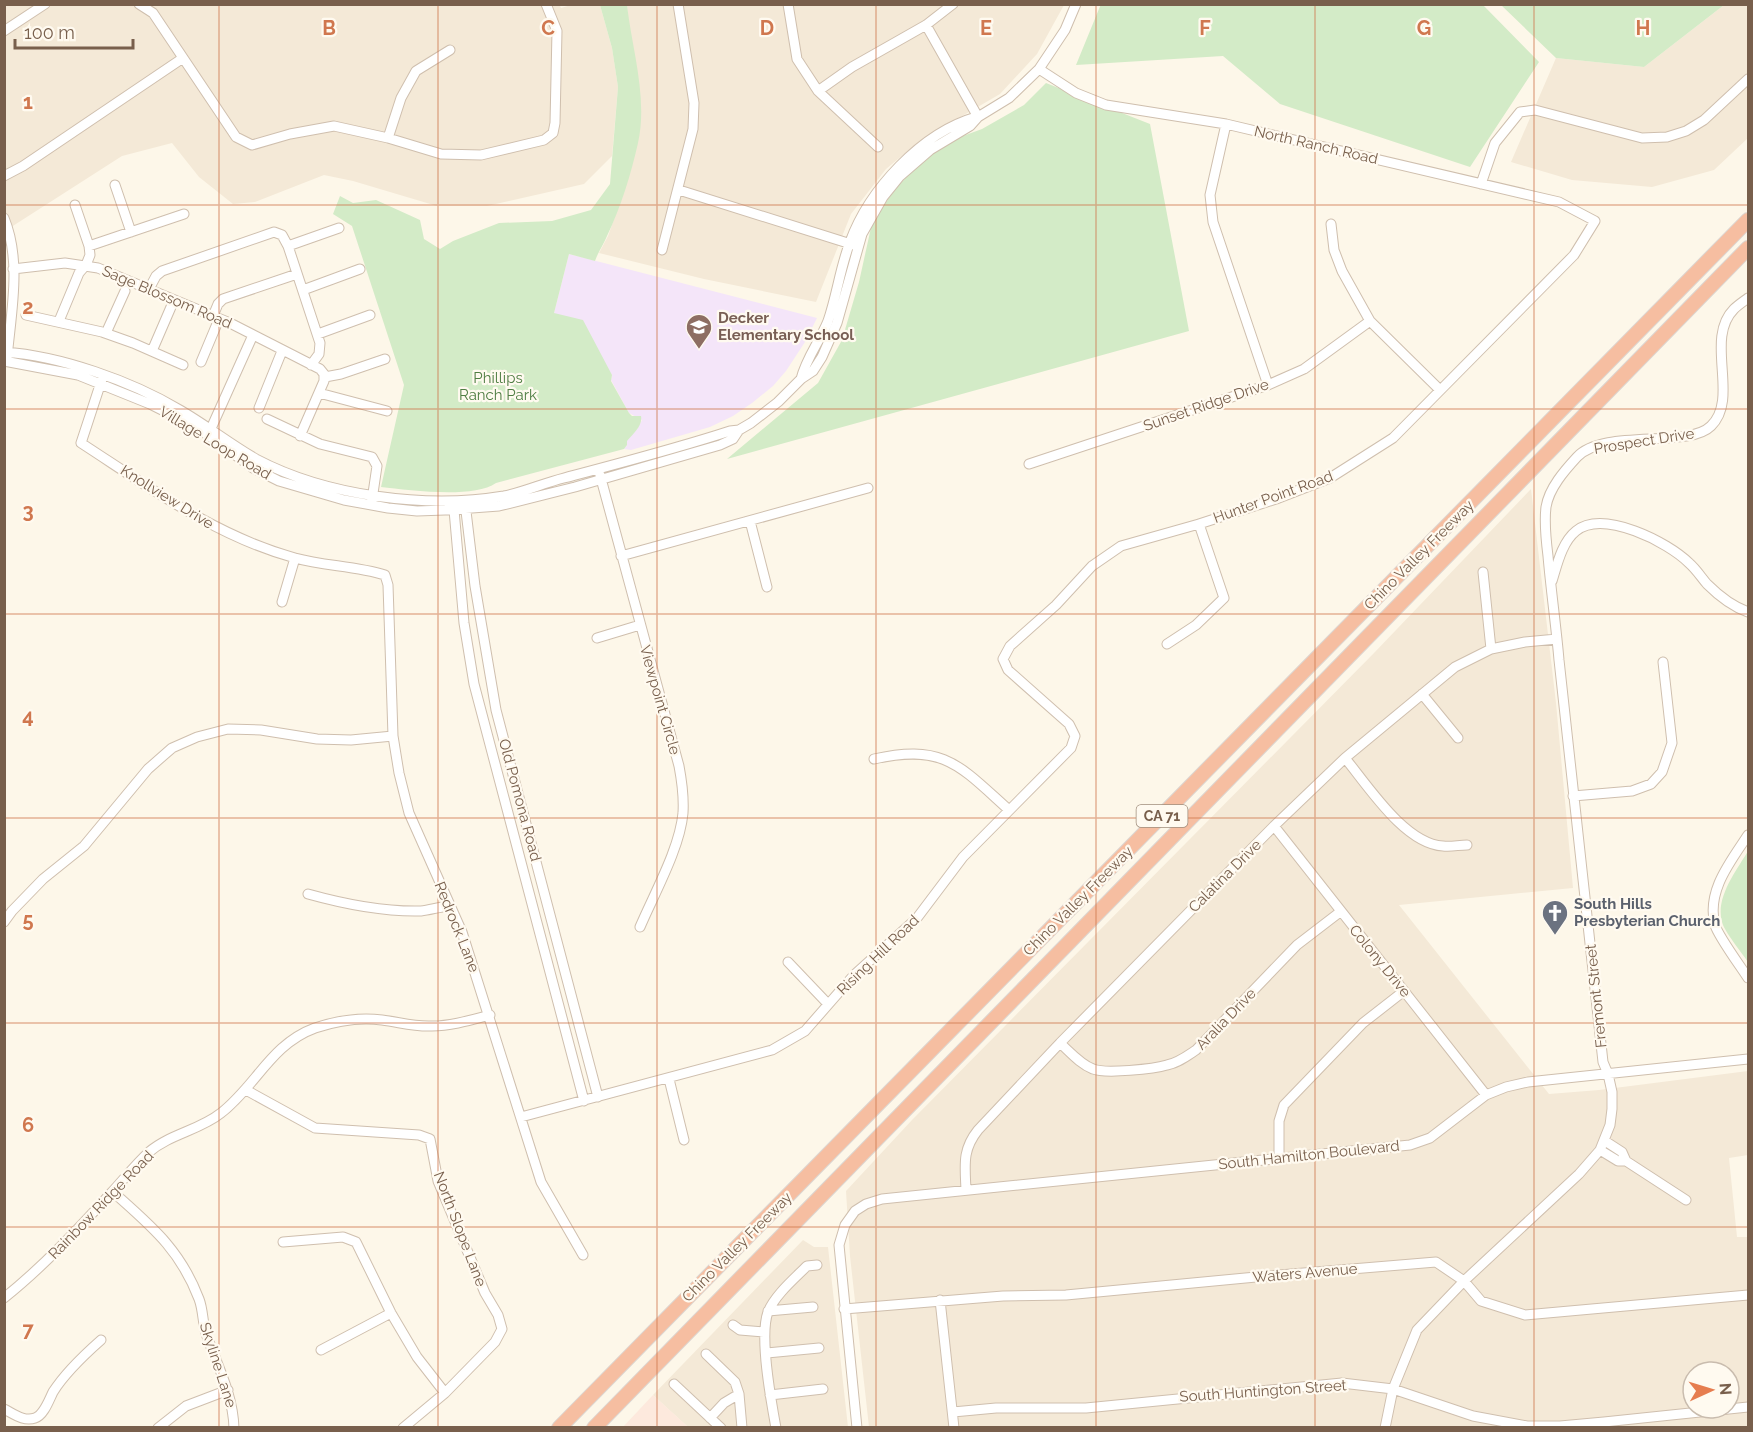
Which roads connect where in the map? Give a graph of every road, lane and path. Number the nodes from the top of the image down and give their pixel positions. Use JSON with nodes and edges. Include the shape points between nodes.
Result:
{"nodes":[{"id":1,"x":45,"y":4,"type":"edge"},
{"id":2,"x":139,"y":4,"type":"edge"},
{"id":3,"x":546,"y":4,"type":"edge"},
{"id":4,"x":678,"y":4,"type":"edge"},
{"id":5,"x":788,"y":4,"type":"edge"},
{"id":6,"x":953,"y":4,"type":"edge"},
{"id":7,"x":1077,"y":4,"type":"edge"},
{"id":8,"x":926,"y":25,"type":"junction"},
{"id":9,"x":4,"y":31,"type":"edge"},
{"id":10,"x":450,"y":51,"type":"dead end"},
{"id":11,"x":183,"y":58,"type":"junction"},
{"id":12,"x":1039,"y":69,"type":"junction"},
{"id":13,"x":1749,"y":79,"type":"edge"},
{"id":14,"x":818,"y":91,"type":"junction"},
{"id":15,"x":978,"y":117,"type":"junction"},
{"id":16,"x":1226,"y":123,"type":"junction"},
{"id":17,"x":388,"y":138,"type":"junction"},
{"id":18,"x":878,"y":147,"type":"dead end"},
{"id":19,"x":4,"y":176,"type":"edge"},
{"id":20,"x":1481,"y":184,"type":"junction"},
{"id":21,"x":115,"y":185,"type":"dead end"},
{"id":22,"x":679,"y":190,"type":"junction"},
{"id":23,"x":75,"y":205,"type":"dead end"},
{"id":24,"x":184,"y":214,"type":"dead end"},
{"id":25,"x":4,"y":218,"type":"edge"},
{"id":26,"x":1749,"y":220,"type":"edge"},
{"id":27,"x":1595,"y":221,"type":"joint"},
{"id":28,"x":1331,"y":224,"type":"dead end"},
{"id":29,"x":339,"y":228,"type":"dead end"},
{"id":30,"x":131,"y":232,"type":"junction"},
{"id":31,"x":854,"y":245,"type":"junction"},
{"id":32,"x":89,"y":246,"type":"junction"},
{"id":33,"x":288,"y":246,"type":"junction"},
{"id":34,"x":1749,"y":248,"type":"edge"},
{"id":35,"x":662,"y":250,"type":"dead end"},
{"id":36,"x":86,"y":265,"type":"junction"},
{"id":37,"x":14,"y":269,"type":"junction"},
{"id":38,"x":360,"y":269,"type":"dead end"},
{"id":39,"x":297,"y":273,"type":"junction"},
{"id":40,"x":9,"y":289,"type":"edge"},
{"id":41,"x":149,"y":289,"type":"junction"},
{"id":42,"x":303,"y":290,"type":"junction"},
{"id":43,"x":124,"y":291,"type":"dead end"},
{"id":44,"x":1749,"y":298,"type":"edge"},
{"id":45,"x":174,"y":300,"type":"junction"},
{"id":46,"x":26,"y":315,"type":"dead end"},
{"id":47,"x":370,"y":315,"type":"dead end"},
{"id":48,"x":216,"y":318,"type":"junction"},
{"id":49,"x":59,"y":321,"type":"junction"},
{"id":50,"x":1370,"y":321,"type":"junction"},
{"id":51,"x":106,"y":333,"type":"junction"},
{"id":52,"x":318,"y":333,"type":"junction"},
{"id":53,"x":253,"y":335,"type":"junction"},
{"id":54,"x":152,"y":351,"type":"junction"},
{"id":55,"x":282,"y":351,"type":"junction"},
{"id":56,"x":6,"y":357,"type":"edge"},
{"id":57,"x":385,"y":358,"type":"dead end"},
{"id":58,"x":201,"y":362,"type":"dead end"},
{"id":59,"x":183,"y":364,"type":"dead end"},
{"id":60,"x":311,"y":365,"type":"junction"},
{"id":61,"x":325,"y":377,"type":"junction"},
{"id":62,"x":102,"y":380,"type":"junction"},
{"id":63,"x":1268,"y":385,"type":"junction"},
{"id":64,"x":1440,"y":390,"type":"junction"},
{"id":65,"x":319,"y":393,"type":"junction"},
{"id":66,"x":259,"y":408,"type":"dead end"},
{"id":67,"x":387,"y":411,"type":"dead end"},
{"id":68,"x":267,"y":419,"type":"dead end"},
{"id":69,"x":739,"y":430,"type":"junction"},
{"id":70,"x":209,"y":432,"type":"junction"},
{"id":71,"x":300,"y":436,"type":"junction"},
{"id":72,"x":1579,"y":455,"type":"joint"},
{"id":73,"x":1029,"y":464,"type":"dead end"},
{"id":74,"x":599,"y":469,"type":"junction"},
{"id":75,"x":601,"y":480,"type":"junction"},
{"id":76,"x":868,"y":488,"type":"dead end"},
{"id":77,"x":372,"y":495,"type":"junction"},
{"id":78,"x":465,"y":504,"type":"junction"},
{"id":79,"x":371,"y":505,"type":"junction"},
{"id":80,"x":454,"y":510,"type":"junction"},
{"id":81,"x":750,"y":522,"type":"junction"},
{"id":82,"x":1199,"y":524,"type":"junction"},
{"id":83,"x":621,"y":556,"type":"junction"},
{"id":84,"x":295,"y":558,"type":"junction"},
{"id":85,"x":1483,"y":572,"type":"dead end"},
{"id":86,"x":388,"y":585,"type":"joint"},
{"id":87,"x":1550,"y":585,"type":"junction"},
{"id":88,"x":767,"y":586,"type":"dead end"},
{"id":89,"x":282,"y":602,"type":"dead end"},
{"id":90,"x":1749,"y":612,"type":"edge"},
{"id":91,"x":640,"y":625,"type":"junction"},
{"id":92,"x":597,"y":638,"type":"dead end"},
{"id":93,"x":1557,"y":639,"type":"junction"},
{"id":94,"x":1167,"y":644,"type":"dead end"},
{"id":95,"x":1491,"y":649,"type":"junction"},
{"id":96,"x":1003,"y":659,"type":"joint"},
{"id":97,"x":1663,"y":662,"type":"dead end"},
{"id":98,"x":1422,"y":694,"type":"junction"},
{"id":99,"x":393,"y":736,"type":"junction"},
{"id":100,"x":1458,"y":738,"type":"dead end"},
{"id":101,"x":1345,"y":758,"type":"junction"},
{"id":102,"x":874,"y":759,"type":"dead end"},
{"id":103,"x":1573,"y":796,"type":"junction"},
{"id":104,"x":1009,"y":810,"type":"junction"},
{"id":105,"x":1274,"y":826,"type":"junction"},
{"id":106,"x":1749,"y":835,"type":"edge"},
{"id":107,"x":1467,"y":845,"type":"dead end"},
{"id":108,"x":308,"y":894,"type":"dead end"},
{"id":109,"x":448,"y":906,"type":"junction"},
{"id":110,"x":1340,"y":912,"type":"junction"},
{"id":111,"x":4,"y":922,"type":"edge"},
{"id":112,"x":640,"y":927,"type":"dead end"},
{"id":113,"x":788,"y":962,"type":"dead end"},
{"id":114,"x":1749,"y":978,"type":"edge"},
{"id":115,"x":1404,"y":991,"type":"junction"},
{"id":116,"x":828,"y":1004,"type":"junction"},
{"id":117,"x":489,"y":1015,"type":"junction"},
{"id":118,"x":1060,"y":1043,"type":"junction"},
{"id":119,"x":1749,"y":1059,"type":"edge"},
{"id":120,"x":1608,"y":1074,"type":"junction"},
{"id":121,"x":669,"y":1078,"type":"junction"},
{"id":122,"x":246,"y":1090,"type":"junction"},
{"id":123,"x":1486,"y":1095,"type":"junction"},
{"id":124,"x":598,"y":1097,"type":"junction"},
{"id":125,"x":584,"y":1101,"type":"junction"},
{"id":126,"x":521,"y":1117,"type":"junction"},
{"id":127,"x":684,"y":1140,"type":"dead end"},
{"id":128,"x":1602,"y":1145,"type":"junction"},
{"id":129,"x":1279,"y":1158,"type":"junction"},
{"id":130,"x":966,"y":1190,"type":"junction"},
{"id":131,"x":113,"y":1192,"type":"junction"},
{"id":132,"x":1686,"y":1200,"type":"dead end"},
{"id":133,"x":283,"y":1242,"type":"dead end"},
{"id":134,"x":583,"y":1255,"type":"dead end"},
{"id":135,"x":817,"y":1264,"type":"dead end"},
{"id":136,"x":1464,"y":1281,"type":"junction"},
{"id":137,"x":1749,"y":1295,"type":"edge"},
{"id":138,"x":4,"y":1298,"type":"edge"},
{"id":139,"x":940,"y":1300,"type":"junction"},
{"id":140,"x":813,"y":1307,"type":"dead end"},
{"id":141,"x":844,"y":1309,"type":"junction"},
{"id":142,"x":768,"y":1311,"type":"junction"},
{"id":143,"x":391,"y":1313,"type":"junction"},
{"id":144,"x":733,"y":1325,"type":"dead end"},
{"id":145,"x":764,"y":1332,"type":"junction"},
{"id":146,"x":101,"y":1340,"type":"dead end"},
{"id":147,"x":819,"y":1348,"type":"dead end"},
{"id":148,"x":321,"y":1350,"type":"dead end"},
{"id":149,"x":767,"y":1353,"type":"junction"},
{"id":150,"x":706,"y":1354,"type":"dead end"},
{"id":151,"x":674,"y":1384,"type":"dead end"},
{"id":152,"x":823,"y":1389,"type":"dead end"},
{"id":153,"x":1393,"y":1389,"type":"junction"},
{"id":154,"x":228,"y":1390,"type":"junction"},
{"id":155,"x":445,"y":1393,"type":"junction"},
{"id":156,"x":739,"y":1394,"type":"junction"},
{"id":157,"x":770,"y":1395,"type":"junction"},
{"id":158,"x":1749,"y":1407,"type":"edge"},
{"id":159,"x":4,"y":1409,"type":"edge"},
{"id":160,"x":953,"y":1412,"type":"junction"},
{"id":161,"x":710,"y":1418,"type":"junction"},
{"id":162,"x":158,"y":1428,"type":"edge"},
{"id":163,"x":234,"y":1428,"type":"edge"},
{"id":164,"x":403,"y":1428,"type":"edge"},
{"id":165,"x":557,"y":1428,"type":"edge"},
{"id":166,"x":595,"y":1428,"type":"edge"},
{"id":167,"x":721,"y":1428,"type":"edge"},
{"id":168,"x":742,"y":1428,"type":"edge"},
{"id":169,"x":776,"y":1428,"type":"edge"},
{"id":170,"x":857,"y":1428,"type":"edge"},
{"id":171,"x":954,"y":1428,"type":"edge"},
{"id":172,"x":1385,"y":1428,"type":"edge"}],
"edges":[{"from":1,"to":9,"type":"street"},
{"from":2,"to":11,"type":"street","via":[[153,13]]},
{"from":3,"to":17,"type":"street","via":[[557,31],[553,133],[544,140],[481,155],[441,154]]},
{"from":4,"to":22,"type":"street","via":[[694,103],[693,129]]},
{"from":5,"to":14,"type":"street","via":[[797,59]]},
{"from":6,"to":8,"type":"street"},
{"from":7,"to":12,"type":"street","name":"Village Loop Road"},
{"from":8,"to":14,"type":"street"},
{"from":8,"to":15,"type":"street"},
{"from":10,"to":17,"type":"street","via":[[416,71],[401,98]]},
{"from":11,"to":17,"type":"street","via":[[236,136],[252,145],[333,126]]},
{"from":11,"to":19,"type":"street"},
{"from":12,"to":15,"type":"street","name":"Village Loop Road","via":[[1009,98]]},
{"from":12,"to":16,"type":"street","name":"North Ranch Road","via":[[1076,93],[1106,105]]},
{"from":13,"to":20,"type":"street","via":[[1704,120],[1667,137],[1642,138],[1535,110],[1520,112],[1495,143]]},
{"from":14,"to":18,"type":"street"},
{"from":15,"to":31,"type":"street","name":"Village Loop Road","via":[[939,135],[897,168],[864,213]]},
{"from":16,"to":20,"type":"street","name":"North Ranch Road"},
{"from":16,"to":63,"type":"street","via":[[1210,195],[1213,222]]},
{"from":20,"to":27,"type":"street","name":"North Ranch Road","via":[[1559,202]]},
{"from":21,"to":30,"type":"street"},
{"from":22,"to":31,"type":"street"},
{"from":22,"to":35,"type":"street"},
{"from":23,"to":32,"type":"street"},
{"from":24,"to":30,"type":"street"},
{"from":25,"to":37,"type":"street"},
{"from":26,"to":165,"type":"highway","name":"Chino Valley Freeway","number":"CA 71"},
{"from":27,"to":64,"type":"street","name":"Hunter Point Road","via":[[1574,255]]},
{"from":28,"to":50,"type":"street","via":[[1338,261]]},
{"from":29,"to":33,"type":"street"},
{"from":30,"to":32,"type":"street"},
{"from":31,"to":69,"type":"street","name":"Village Loop Road","via":[[827,324],[801,379],[778,402]]},
{"from":32,"to":36,"type":"street"},
{"from":33,"to":39,"type":"street"},
{"from":33,"to":41,"type":"street","via":[[282,235],[274,232],[162,270]]},
{"from":34,"to":166,"type":"highway","name":"Chino Valley Freeway","number":"CA 71"},
{"from":36,"to":37,"type":"street","name":"Sage Blossom Road","via":[[65,263]]},
{"from":36,"to":41,"type":"street","name":"Sage Blossom Road"},
{"from":36,"to":49,"type":"street"},
{"from":37,"to":40,"type":"street"},
{"from":38,"to":42,"type":"street"},
{"from":39,"to":42,"type":"street"},
{"from":39,"to":48,"type":"street","via":[[223,299]]},
{"from":40,"to":56,"type":"street"},
{"from":41,"to":45,"type":"street","name":"Sage Blossom Road"},
{"from":42,"to":52,"type":"street"},
{"from":43,"to":51,"type":"street"},
{"from":44,"to":72,"type":"street","name":"Prospect Drive","via":[[1733,309],[1725,322],[1722,394],[1713,424],[1693,435],[1591,447]]},
{"from":45,"to":48,"type":"street","name":"Sage Blossom Road"},
{"from":45,"to":54,"type":"street"},
{"from":46,"to":49,"type":"street"},
{"from":47,"to":52,"type":"street"},
{"from":48,"to":53,"type":"street","name":"Sage Blossom Road"},
{"from":48,"to":58,"type":"street"},
{"from":49,"to":51,"type":"street"},
{"from":50,"to":63,"type":"street","name":"Sunset Ridge Drive","via":[[1304,369]]},
{"from":50,"to":64,"type":"street"},
{"from":51,"to":54,"type":"street"},
{"from":52,"to":60,"type":"street","via":[[320,349]]},
{"from":53,"to":55,"type":"street","name":"Sage Blossom Road"},
{"from":53,"to":70,"type":"street"},
{"from":54,"to":59,"type":"street"},
{"from":55,"to":60,"type":"street","name":"Sage Blossom Road"},
{"from":55,"to":66,"type":"street"},
{"from":56,"to":62,"type":"street","name":"Village Loop Road"},
{"from":57,"to":61,"type":"street"},
{"from":60,"to":61,"type":"street","name":"Sage Blossom Road"},
{"from":61,"to":65,"type":"street"},
{"from":62,"to":70,"type":"street","name":"Village Loop Road"},
{"from":62,"to":84,"type":"street","name":"Knollview Drive","via":[[81,443],[196,517],[235,537]]},
{"from":63,"to":73,"type":"street","name":"Sunset Ridge Drive"},
{"from":64,"to":82,"type":"street","name":"Hunter Point Road","via":[[1393,438],[1330,478]]},
{"from":65,"to":67,"type":"street"},
{"from":65,"to":71,"type":"street"},
{"from":68,"to":71,"type":"street"},
{"from":69,"to":74,"type":"street","name":"Village Loop Road"},
{"from":69,"to":75,"type":"street","name":"Village Loop Road","via":[[733,439],[720,445]]},
{"from":70,"to":77,"type":"street","name":"Village Loop Road","via":[[285,471]]},
{"from":70,"to":79,"type":"street","name":"Village Loop Road","via":[[253,468],[279,481]]},
{"from":71,"to":77,"type":"street","via":[[372,458],[376,466]]},
{"from":72,"to":87,"type":"street","name":"Fremont Street","via":[[1547,503]]},
{"from":74,"to":75,"type":"street","name":"Viewpoint Circle"},
{"from":74,"to":78,"type":"street","name":"Village Loop Road"},
{"from":75,"to":78,"type":"street","name":"Village Loop Road","via":[[507,504]]},
{"from":75,"to":83,"type":"street","name":"Viewpoint Circle"},
{"from":76,"to":81,"type":"street"},
{"from":77,"to":78,"type":"street","name":"Village Loop Road"},
{"from":77,"to":79,"type":"street"},
{"from":78,"to":80,"type":"street","name":"Village Loop Road"},
{"from":78,"to":124,"type":"street","name":"Old Pomona Road","via":[[496,710]]},
{"from":79,"to":80,"type":"street","name":"Village Loop Road","via":[[417,511]]},
{"from":80,"to":125,"type":"street","name":"Old Pomona Road","via":[[474,684]]},
{"from":81,"to":83,"type":"street"},
{"from":81,"to":88,"type":"street"},
{"from":82,"to":94,"type":"street","via":[[1224,598],[1196,625]]},
{"from":82,"to":96,"type":"street","name":"Hunter Point Road","via":[[1121,546],[1092,566],[1010,646]]},
{"from":83,"to":91,"type":"street","name":"Viewpoint Circle"},
{"from":84,"to":86,"type":"street","name":"Knollview Drive","via":[[385,575]]},
{"from":84,"to":89,"type":"street"},
{"from":85,"to":95,"type":"street"},
{"from":86,"to":99,"type":"street","name":"Redrock Lane"},
{"from":87,"to":90,"type":"street","via":[[1560,555],[1575,532],[1600,524],[1649,536],[1668,546],[1690,563],[1708,585]]},
{"from":87,"to":93,"type":"street","name":"Fremont Street"},
{"from":91,"to":92,"type":"street"},
{"from":91,"to":112,"type":"street","name":"Viewpoint Circle","via":[[683,790],[683,815],[674,849]]},
{"from":93,"to":95,"type":"street","name":"Calatina Drive"},
{"from":93,"to":103,"type":"street","name":"Fremont Street"},
{"from":95,"to":98,"type":"street","name":"Calatina Drive","via":[[1455,667]]},
{"from":96,"to":104,"type":"street","name":"Rising Hill Road","via":[[1019,682],[1069,724],[1075,736],[1071,748]]},
{"from":97,"to":103,"type":"street","via":[[1672,743],[1662,772],[1651,784],[1632,791]]},
{"from":98,"to":100,"type":"street"},
{"from":98,"to":101,"type":"street","name":"Calatina Drive"},
{"from":99,"to":109,"type":"street","name":"Redrock Lane","via":[[409,813]]},
{"from":99,"to":111,"type":"street","via":[[317,740],[261,730],[228,729],[172,748],[148,769],[84,846],[43,879]]},
{"from":101,"to":105,"type":"street","name":"Calatina Drive"},
{"from":101,"to":107,"type":"street","via":[[1410,832],[1442,846]]},
{"from":102,"to":104,"type":"street","via":[[924,754],[956,764]]},
{"from":103,"to":120,"type":"street","name":"Fremont Street","via":[[1603,1062]]},
{"from":104,"to":116,"type":"street","name":"Rising Hill Road","via":[[963,857],[917,918]]},
{"from":105,"to":110,"type":"street","name":"Colony Drive"},
{"from":105,"to":118,"type":"street","name":"Calatina Drive"},
{"from":106,"to":114,"type":"street","via":[[1724,872],[1714,896],[1715,926]]},
{"from":108,"to":109,"type":"street","via":[[394,910],[423,911]]},
{"from":109,"to":117,"type":"street","name":"Redrock Lane","via":[[462,932]]},
{"from":110,"to":115,"type":"street","name":"Colony Drive"},
{"from":110,"to":118,"type":"street","name":"Aralia Drive","via":[[1297,945],[1196,1050],[1182,1059],[1167,1066],[1105,1071],[1081,1062]]},
{"from":113,"to":116,"type":"street"},
{"from":115,"to":123,"type":"street","name":"Colony Drive"},
{"from":115,"to":129,"type":"street","via":[[1363,1023],[1284,1106],[1279,1121]]},
{"from":116,"to":121,"type":"street","name":"Rising Hill Road","via":[[805,1031],[772,1050]]},
{"from":117,"to":122,"type":"street","name":"Rainbow Ridge Road","via":[[433,1027],[382,1020],[334,1022],[295,1038],[276,1052]]},
{"from":117,"to":126,"type":"street","name":"Redrock Lane"},
{"from":118,"to":130,"type":"street","name":"Calatina Drive","via":[[969,1141],[965,1156]]},
{"from":119,"to":120,"type":"street","name":"South Hamilton Boulevard"},
{"from":120,"to":123,"type":"street","name":"South Hamilton Boulevard","via":[[1528,1082]]},
{"from":120,"to":128,"type":"street","name":"Fremont Street","via":[[1612,1109]]},
{"from":121,"to":124,"type":"street","name":"Rising Hill Road"},
{"from":121,"to":127,"type":"street"},
{"from":122,"to":131,"type":"street","name":"Rainbow Ridge Road","via":[[221,1113],[150,1151]]},
{"from":122,"to":155,"type":"street","name":"North Slope Lane","via":[[315,1128],[430,1139],[438,1181],[502,1329],[495,1342]]},
{"from":123,"to":129,"type":"street","name":"South Hamilton Boulevard","via":[[1430,1138],[1410,1145]]},
{"from":124,"to":125,"type":"street","name":"Rising Hill Road"},
{"from":125,"to":126,"type":"street","name":"Rising Hill Road"},
{"from":126,"to":134,"type":"street","name":"Redrock Lane","via":[[541,1182]]},
{"from":128,"to":132,"type":"street","via":[[1618,1161],[1626,1161]]},
{"from":128,"to":136,"type":"street","name":"Fremont Street","via":[[1579,1174]]},
{"from":129,"to":130,"type":"street","name":"South Hamilton Boulevard"},
{"from":130,"to":141,"type":"street","name":"South Hamilton Boulevard","via":[[882,1199],[855,1211],[845,1225],[839,1245]]},
{"from":131,"to":138,"type":"street","name":"Rainbow Ridge Road","via":[[54,1255]]},
{"from":131,"to":154,"type":"street","name":"Skyline Lane","via":[[163,1237],[188,1271],[200,1302],[206,1336]]},
{"from":133,"to":143,"type":"street","via":[[343,1237],[357,1242]]},
{"from":135,"to":142,"type":"street","via":[[807,1266]]},
{"from":136,"to":137,"type":"street","name":"Waters Avenue","via":[[1481,1301],[1525,1315]]},
{"from":136,"to":139,"type":"street","name":"Waters Avenue","via":[[1436,1262],[1066,1295]]},
{"from":136,"to":153,"type":"street","name":"Fremont Street","via":[[1417,1330]]},
{"from":139,"to":141,"type":"street","name":"Waters Avenue"},
{"from":139,"to":160,"type":"street"},
{"from":140,"to":142,"type":"street"},
{"from":141,"to":170,"type":"street"},
{"from":142,"to":145,"type":"street"},
{"from":143,"to":148,"type":"street"},
{"from":143,"to":155,"type":"street","via":[[417,1357]]},
{"from":144,"to":145,"type":"street","via":[[740,1330]]},
{"from":145,"to":149,"type":"street"},
{"from":146,"to":159,"type":"street","via":[[55,1389],[40,1416],[32,1420]]},
{"from":147,"to":149,"type":"street"},
{"from":149,"to":157,"type":"street"},
{"from":150,"to":156,"type":"street","via":[[735,1382]]},
{"from":151,"to":161,"type":"street"},
{"from":152,"to":157,"type":"street"},
{"from":153,"to":158,"type":"street","name":"South Huntington Street","via":[[1473,1416],[1527,1426]]},
{"from":153,"to":160,"type":"street","name":"South Huntington Street","via":[[1342,1383],[1086,1408]]},
{"from":153,"to":172,"type":"street","name":"Fremont Street"},
{"from":154,"to":162,"type":"street","via":[[186,1406]]},
{"from":154,"to":163,"type":"street","name":"Skyline Lane"},
{"from":155,"to":164,"type":"street"},
{"from":156,"to":161,"type":"street"},
{"from":156,"to":168,"type":"street"},
{"from":157,"to":169,"type":"street"},
{"from":160,"to":171,"type":"street"},
{"from":161,"to":167,"type":"street"}]}
